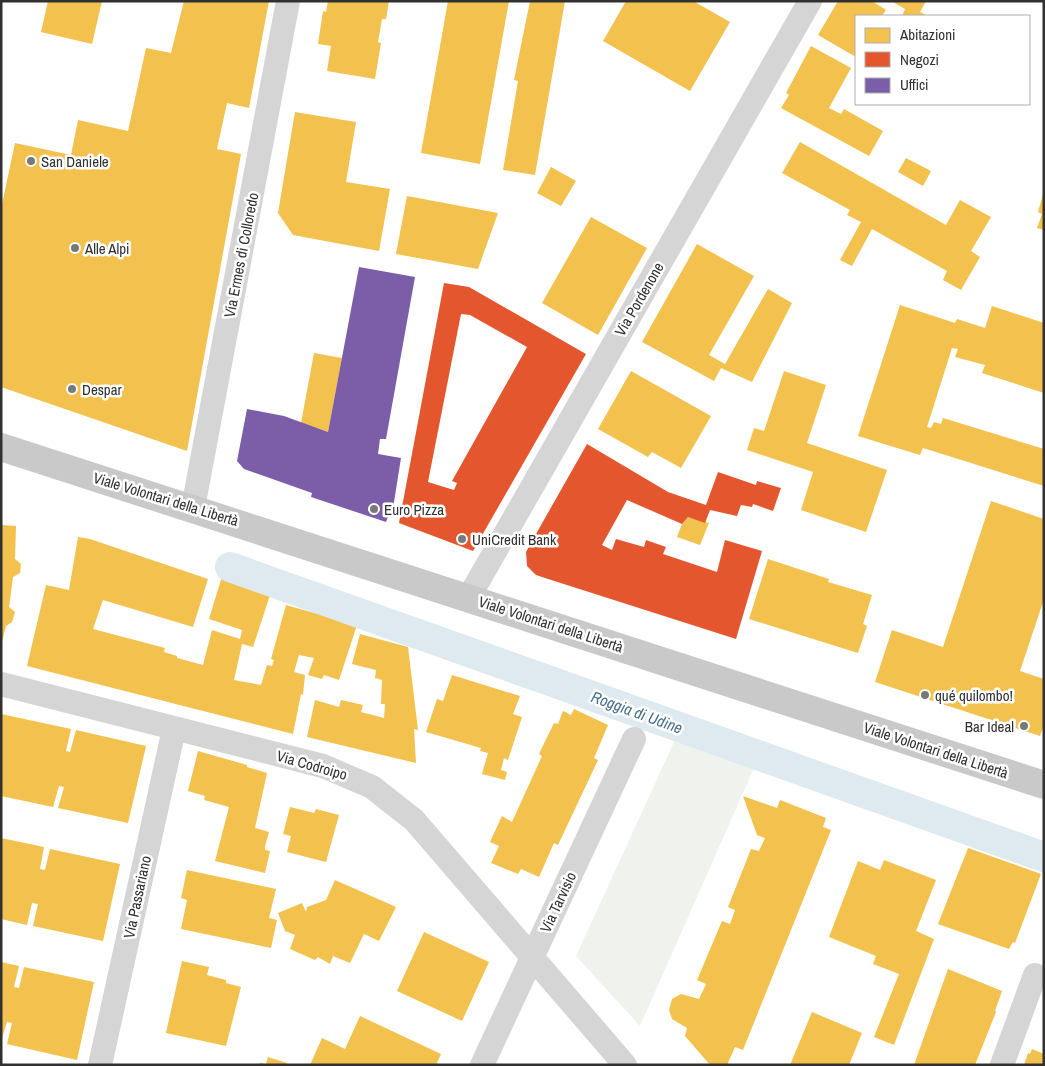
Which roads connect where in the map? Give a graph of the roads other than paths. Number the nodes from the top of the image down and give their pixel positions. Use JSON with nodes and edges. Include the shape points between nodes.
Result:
{"nodes":[{"id":1,"x":288,"y":1,"type":"edge"},
{"id":2,"x":810,"y":1,"type":"edge"},
{"id":3,"x":1,"y":431,"type":"edge"},
{"id":4,"x":1,"y":446,"type":"edge"},
{"id":5,"x":1,"y":466,"type":"edge"},
{"id":6,"x":58,"y":466,"type":"junction"},
{"id":7,"x":193,"y":508,"type":"junction"},
{"id":8,"x":469,"y":597,"type":"junction"},
{"id":9,"x":1,"y":684,"type":"edge"},
{"id":10,"x":174,"y":729,"type":"junction"},
{"id":11,"x":634,"y":739,"type":"dead end"},
{"id":12,"x":1044,"y":785,"type":"edge"},
{"id":13,"x":532,"y":957,"type":"junction"},
{"id":14,"x":1035,"y":975,"type":"dead end"},
{"id":15,"x":100,"y":1065,"type":"edge"},
{"id":16,"x":482,"y":1065,"type":"edge"},
{"id":17,"x":625,"y":1065,"type":"edge"},
{"id":18,"x":1002,"y":1065,"type":"edge"}],
"edges":[{"from":1,"to":7,"type":"street","name":"Via Ermes di Colloredo"},
{"from":2,"to":8,"type":"street","name":"Via Pordenone"},
{"from":3,"to":6,"type":"main road"},
{"from":4,"to":6,"type":"main road"},
{"from":5,"to":6,"type":"main road"},
{"from":6,"to":7,"type":"main road","name":"Viale Volontari della Libertà"},
{"from":7,"to":8,"type":"main road","name":"Viale Volontari della Libertà"},
{"from":8,"to":12,"type":"main road","name":"Viale Volontari della Libertà"},
{"from":9,"to":10,"type":"street","name":"Via Codroipo"},
{"from":10,"to":13,"type":"street","name":"Via Codroipo","via":[[323,766],[372,787],[414,820]]},
{"from":10,"to":15,"type":"street","name":"Via Passariano"},
{"from":11,"to":13,"type":"street","name":"Via Tarvisio"},
{"from":13,"to":16,"type":"street","name":"Via Tarvisio"},
{"from":13,"to":17,"type":"street","name":"Via Codroipo"},
{"from":14,"to":18,"type":"street"}]}
